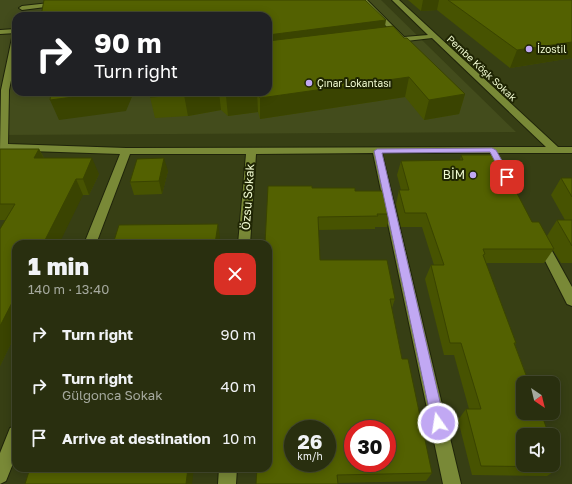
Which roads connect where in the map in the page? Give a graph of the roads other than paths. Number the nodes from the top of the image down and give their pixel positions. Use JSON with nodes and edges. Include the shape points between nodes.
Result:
{"nodes":[{"id":1,"x":24,"y":0,"type":"edge"},
{"id":2,"x":363,"y":0,"type":"edge"},
{"id":3,"x":396,"y":0,"type":"edge"},
{"id":4,"x":67,"y":4,"type":"edge"},
{"id":5,"x":22,"y":8,"type":"junction"},
{"id":6,"x":22,"y":12,"type":"edge"},
{"id":7,"x":12,"y":30,"type":"edge"},
{"id":8,"x":0,"y":32,"type":"edge"},
{"id":9,"x":433,"y":36,"type":"junction"},
{"id":10,"x":403,"y":40,"type":"junction"},
{"id":11,"x":381,"y":42,"type":"edge"},
{"id":12,"x":12,"y":54,"type":"edge"},
{"id":13,"x":4,"y":86,"type":"edge"},
{"id":14,"x":1,"y":149,"type":"edge"},
{"id":15,"x":251,"y":150,"type":"junction"},
{"id":16,"x":492,"y":150,"type":"junction"},
{"id":17,"x":555,"y":150,"type":"junction"},
{"id":18,"x":572,"y":150,"type":"edge"},
{"id":19,"x":126,"y":151,"type":"junction"},
{"id":20,"x":377,"y":151,"type":"junction"},
{"id":21,"x":500,"y":164,"type":"edge"},
{"id":22,"x":536,"y":232,"type":"edge"},
{"id":23,"x":92,"y":240,"type":"edge"},
{"id":24,"x":244,"y":240,"type":"edge"},
{"id":25,"x":572,"y":300,"type":"edge"},
{"id":26,"x":12,"y":444,"type":"edge"},
{"id":27,"x":228,"y":472,"type":"edge"},
{"id":28,"x":0,"y":476,"type":"edge"},
{"id":29,"x":227,"y":484,"type":"edge"},
{"id":30,"x":452,"y":484,"type":"edge"}],
"edges":[{"from":1,"to":5,"type":"street"},
{"from":2,"to":10,"type":"street"},
{"from":3,"to":9,"type":"street","name":"Pembe Köşk Sokak"},
{"from":4,"to":5,"type":"street"},
{"from":5,"to":6,"type":"street"},
{"from":7,"to":8,"type":"street"},
{"from":9,"to":10,"type":"street"},
{"from":9,"to":17,"type":"street","name":"Pembe Köşk Sokak"},
{"from":10,"to":11,"type":"street"},
{"from":12,"to":13,"type":"street"},
{"from":13,"to":14,"type":"street"},
{"from":14,"to":19,"type":"street"},
{"from":15,"to":19,"type":"street"},
{"from":15,"to":20,"type":"street"},
{"from":15,"to":24,"type":"street","name":"Özsu Sokak"},
{"from":16,"to":17,"type":"street"},
{"from":16,"to":20,"type":"street"},
{"from":16,"to":21,"type":"street"},
{"from":17,"to":18,"type":"street"},
{"from":19,"to":23,"type":"street"},
{"from":20,"to":30,"type":"street"},
{"from":22,"to":25,"type":"street"},
{"from":26,"to":28,"type":"street"},
{"from":27,"to":29,"type":"street"}]}
